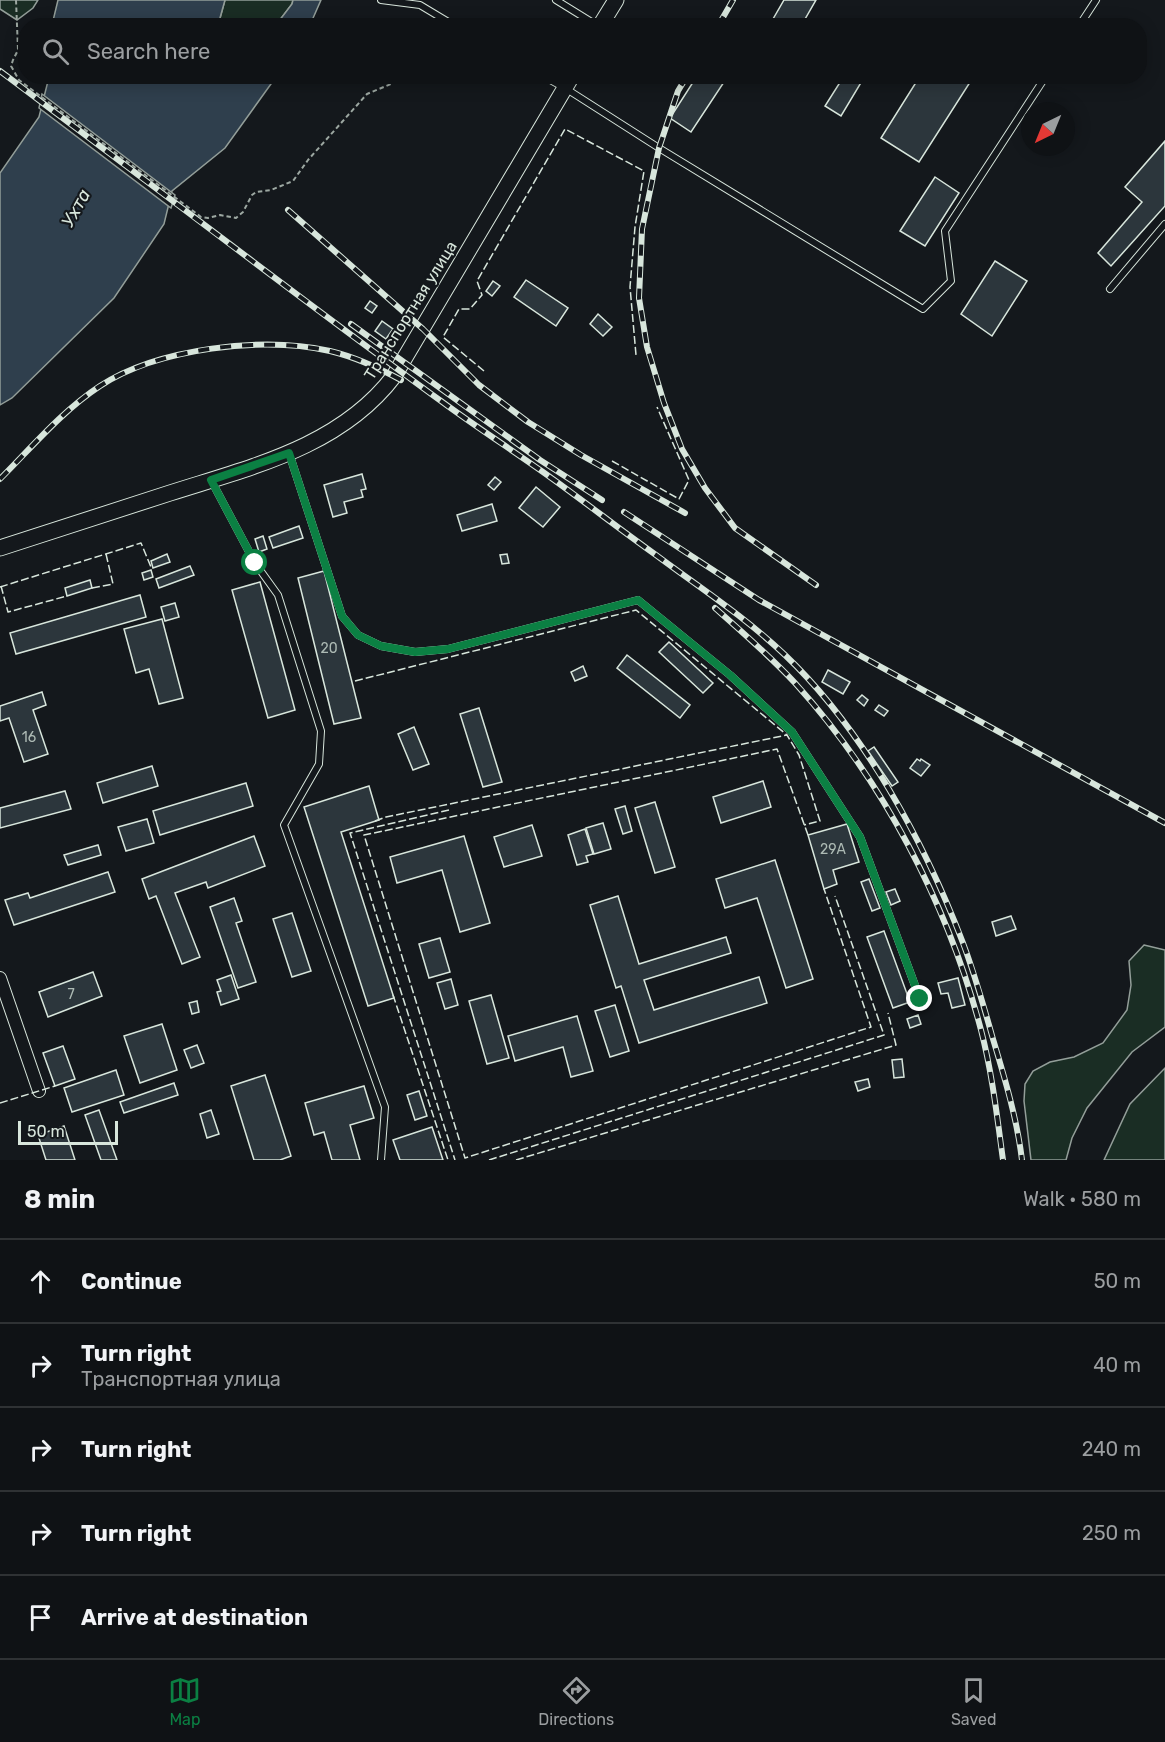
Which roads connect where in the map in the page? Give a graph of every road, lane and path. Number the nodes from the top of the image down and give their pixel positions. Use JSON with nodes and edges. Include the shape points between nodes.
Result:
{"nodes":[{"id":1,"x":16,"y":0,"type":"edge"},
{"id":2,"x":381,"y":0,"type":"edge"},
{"id":3,"x":556,"y":0,"type":"edge"},
{"id":4,"x":616,"y":0,"type":"edge"},
{"id":5,"x":1096,"y":0,"type":"edge"},
{"id":6,"x":441,"y":18,"type":"edge"},
{"id":7,"x":586,"y":18,"type":"edge"},
{"id":8,"x":604,"y":18,"type":"edge"},
{"id":9,"x":1084,"y":18,"type":"edge"},
{"id":10,"x":18,"y":50,"type":"edge"},
{"id":11,"x":18,"y":50,"type":"edge"},
{"id":12,"x":18,"y":78,"type":"edge"},
{"id":13,"x":24,"y":84,"type":"edge"},
{"id":14,"x":391,"y":84,"type":"edge"},
{"id":15,"x":567,"y":84,"type":"edge"},
{"id":16,"x":571,"y":84,"type":"edge"},
{"id":17,"x":1041,"y":84,"type":"edge"},
{"id":18,"x":1165,"y":224,"type":"edge"},
{"id":19,"x":1110,"y":289,"type":"dead end"},
{"id":20,"x":289,"y":453,"type":"junction"},
{"id":21,"x":211,"y":480,"type":"junction"},
{"id":22,"x":0,"y":548,"type":"edge"},
{"id":23,"x":0,"y":978,"type":"edge"},
{"id":24,"x":920,"y":999,"type":"dead end"},
{"id":25,"x":39,"y":1091,"type":"dead end"},
{"id":26,"x":381,"y":1160,"type":"edge"}],
"edges":[{"from":1,"to":11,"type":"path"},
{"from":2,"to":6,"type":"lane","via":[[420,5]]},
{"from":3,"to":7,"type":"lane"},
{"from":4,"to":8,"type":"street"},
{"from":5,"to":9,"type":"lane"},
{"from":10,"to":12,"type":"path","via":[[11,66]]},
{"from":13,"to":14,"type":"path","via":[[201,218],[236,218],[256,192],[293,181],[367,94]]},
{"from":15,"to":20,"type":"street","name":"Транспортная улица","via":[[390,382],[359,413]]},
{"from":16,"to":17,"type":"lane","via":[[659,148],[923,309],[951,281],[945,231]]},
{"from":18,"to":19,"type":"lane"},
{"from":20,"to":21,"type":"street","name":"Транспортная улица"},
{"from":20,"to":24,"type":"lane","via":[[342,616],[358,635],[381,646],[415,652],[448,649],[638,600],[730,675],[792,732],[860,837]]},
{"from":21,"to":22,"type":"street","name":"Транспортная улица"},
{"from":21,"to":26,"type":"lane","via":[[255,563],[278,595],[321,731],[319,764],[284,825],[385,1107]]},
{"from":23,"to":25,"type":"street"}]}
